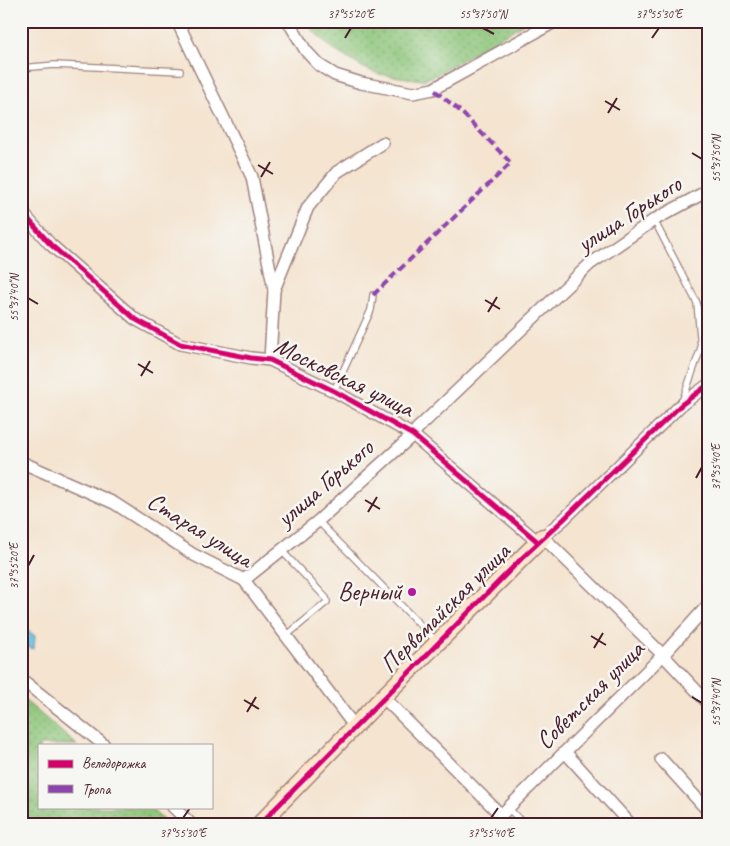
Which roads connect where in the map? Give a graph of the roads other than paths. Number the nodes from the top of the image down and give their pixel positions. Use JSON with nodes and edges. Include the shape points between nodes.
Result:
{"nodes":[{"id":1,"x":178,"y":21,"type":"edge"},
{"id":2,"x":288,"y":21,"type":"edge"},
{"id":3,"x":556,"y":21,"type":"edge"},
{"id":4,"x":21,"y":68,"type":"edge"},
{"id":5,"x":180,"y":71,"type":"dead end"},
{"id":6,"x":383,"y":143,"type":"dead end"},
{"id":7,"x":709,"y":190,"type":"edge"},
{"id":8,"x":21,"y":211,"type":"edge"},
{"id":9,"x":654,"y":220,"type":"junction"},
{"id":10,"x":274,"y":290,"type":"junction"},
{"id":11,"x":373,"y":295,"type":"dead end"},
{"id":12,"x":270,"y":360,"type":"junction"},
{"id":13,"x":709,"y":384,"type":"edge"},
{"id":14,"x":334,"y":391,"type":"junction"},
{"id":15,"x":681,"y":405,"type":"junction"},
{"id":16,"x":413,"y":435,"type":"junction"},
{"id":17,"x":21,"y":462,"type":"edge"},
{"id":18,"x":318,"y":521,"type":"junction"},
{"id":19,"x":540,"y":540,"type":"junction"},
{"id":20,"x":282,"y":551,"type":"junction"},
{"id":21,"x":244,"y":580,"type":"junction"},
{"id":22,"x":709,"y":604,"type":"edge"},
{"id":23,"x":286,"y":636,"type":"junction"},
{"id":24,"x":438,"y":642,"type":"junction"},
{"id":25,"x":664,"y":655,"type":"junction"},
{"id":26,"x":21,"y":679,"type":"edge"},
{"id":27,"x":383,"y":697,"type":"junction"},
{"id":28,"x":709,"y":704,"type":"edge"},
{"id":29,"x":355,"y":727,"type":"junction"},
{"id":30,"x":103,"y":744,"type":"edge"},
{"id":31,"x":564,"y":752,"type":"junction"},
{"id":32,"x":661,"y":759,"type":"dead end"},
{"id":33,"x":174,"y":808,"type":"edge"},
{"id":34,"x":505,"y":811,"type":"junction"},
{"id":35,"x":709,"y":812,"type":"edge"},
{"id":36,"x":192,"y":825,"type":"edge"},
{"id":37,"x":259,"y":825,"type":"edge"},
{"id":38,"x":525,"y":825,"type":"edge"},
{"id":39,"x":631,"y":825,"type":"edge"}],
"edges":[{"from":1,"to":10,"type":"street","via":[[252,177]]},
{"from":2,"to":3,"type":"street","via":[[306,51],[335,75],[413,93],[432,89]]},
{"from":4,"to":5,"type":"lane","via":[[55,65]]},
{"from":6,"to":10,"type":"street","via":[[337,172],[308,207]]},
{"from":7,"to":9,"type":"street","name":"улица Горького"},
{"from":8,"to":12,"type":"street","name":"Московская улица","via":[[50,244],[135,319],[180,344]]},
{"from":9,"to":15,"type":"lane","via":[[697,303],[701,348]]},
{"from":9,"to":16,"type":"street","name":"улица Горького","via":[[590,264]]},
{"from":10,"to":12,"type":"street"},
{"from":11,"to":14,"type":"lane","via":[[371,310]]},
{"from":12,"to":14,"type":"street","name":"Московская улица"},
{"from":13,"to":15,"type":"street","name":"Первомайская улица"},
{"from":14,"to":16,"type":"street","name":"Московская улица"},
{"from":15,"to":19,"type":"street","name":"Первомайская улица"},
{"from":16,"to":18,"type":"street","name":"улица Горького"},
{"from":16,"to":19,"type":"street","name":"Московская улица"},
{"from":17,"to":21,"type":"street","name":"Старая улица","via":[[114,503],[194,555]]},
{"from":18,"to":20,"type":"street","name":"улица Горького"},
{"from":18,"to":24,"type":"lane"},
{"from":19,"to":24,"type":"street","name":"Первомайская улица"},
{"from":19,"to":25,"type":"street","name":"Московская улица"},
{"from":20,"to":21,"type":"street","name":"улица Горького"},
{"from":20,"to":23,"type":"lane","via":[[327,602]]},
{"from":21,"to":23,"type":"street","name":"Старая улица"},
{"from":22,"to":25,"type":"street","name":"Советская улица"},
{"from":23,"to":29,"type":"street","name":"Старая улица"},
{"from":24,"to":27,"type":"street","name":"Первомайская улица"},
{"from":25,"to":28,"type":"street","name":"Московская улица"},
{"from":25,"to":31,"type":"street","name":"Советская улица"},
{"from":26,"to":30,"type":"street"},
{"from":27,"to":29,"type":"street","name":"Первомайская улица"},
{"from":27,"to":34,"type":"street"},
{"from":29,"to":37,"type":"street","name":"Первомайская улица"},
{"from":31,"to":34,"type":"street","name":"Советская улица"},
{"from":31,"to":39,"type":"street"},
{"from":32,"to":35,"type":"street"},
{"from":33,"to":36,"type":"street"},
{"from":34,"to":38,"type":"lane"}]}
